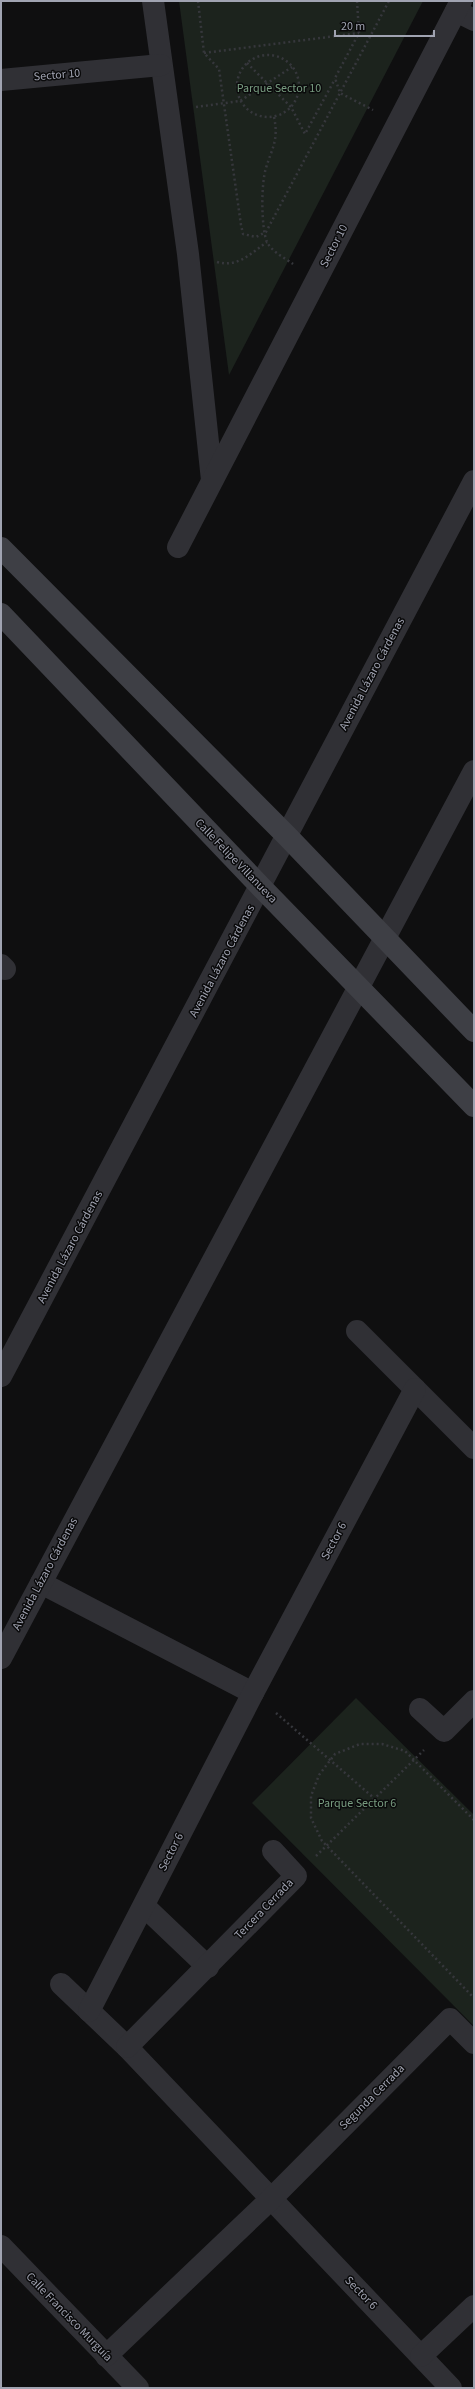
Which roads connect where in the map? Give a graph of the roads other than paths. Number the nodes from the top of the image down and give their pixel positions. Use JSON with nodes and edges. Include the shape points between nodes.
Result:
{"nodes":[{"id":1,"x":153,"y":1,"type":"edge"},
{"id":2,"x":464,"y":11,"type":"edge"},
{"id":3,"x":161,"y":65,"type":"junction"},
{"id":4,"x":1,"y":80,"type":"edge"},
{"id":5,"x":212,"y":480,"type":"junction"},
{"id":6,"x":474,"y":482,"type":"edge"},
{"id":7,"x":178,"y":547,"type":"dead end"},
{"id":8,"x":1,"y":548,"type":"edge"},
{"id":9,"x":1,"y":614,"type":"edge"},
{"id":10,"x":474,"y":771,"type":"edge"},
{"id":11,"x":287,"y":836,"type":"junction"},
{"id":12,"x":261,"y":887,"type":"junction"},
{"id":13,"x":384,"y":938,"type":"junction"},
{"id":14,"x":357,"y":986,"type":"junction"},
{"id":15,"x":474,"y":1031,"type":"edge"},
{"id":16,"x":474,"y":1106,"type":"edge"},
{"id":17,"x":357,"y":1330,"type":"dead end"},
{"id":18,"x":4,"y":1363,"type":"edge"},
{"id":19,"x":415,"y":1389,"type":"junction"},
{"id":20,"x":474,"y":1448,"type":"edge"},
{"id":21,"x":41,"y":1583,"type":"junction"},
{"id":22,"x":1,"y":1658,"type":"edge"},
{"id":23,"x":253,"y":1693,"type":"junction"},
{"id":24,"x":474,"y":1701,"type":"edge"},
{"id":25,"x":420,"y":1709,"type":"dead end"},
{"id":26,"x":273,"y":1851,"type":"dead end"},
{"id":27,"x":144,"y":1906,"type":"junction"},
{"id":28,"x":208,"y":1967,"type":"junction"},
{"id":29,"x":62,"y":1984,"type":"dead end"},
{"id":30,"x":89,"y":2011,"type":"junction"},
{"id":31,"x":474,"y":2043,"type":"edge"},
{"id":32,"x":127,"y":2047,"type":"junction"},
{"id":33,"x":271,"y":2199,"type":"junction"},
{"id":34,"x":1,"y":2246,"type":"edge"},
{"id":35,"x":474,"y":2306,"type":"edge"},
{"id":36,"x":106,"y":2356,"type":"junction"},
{"id":37,"x":421,"y":2356,"type":"junction"},
{"id":38,"x":138,"y":2388,"type":"edge"},
{"id":39,"x":451,"y":2388,"type":"edge"}],
"edges":[{"from":1,"to":3,"type":"street"},
{"from":2,"to":5,"type":"street","name":"Sector 10","via":[[398,123]]},
{"from":3,"to":4,"type":"street","name":"Sector 10"},
{"from":3,"to":5,"type":"street","via":[[188,254]]},
{"from":5,"to":7,"type":"street","name":"Sector 10"},
{"from":6,"to":11,"type":"street","name":"Avenida Lázaro Cárdenas"},
{"from":8,"to":11,"type":"main road"},
{"from":9,"to":12,"type":"main road","name":"Calle Felipe Villanueva"},
{"from":10,"to":13,"type":"street","name":"Avenida Lázaro Cárdenas"},
{"from":11,"to":12,"type":"street","name":"Avenida Lázaro Cárdenas"},
{"from":11,"to":13,"type":"main road"},
{"from":12,"to":14,"type":"main road","name":"Calle Felipe Villanueva"},
{"from":12,"to":18,"type":"street","name":"Avenida Lázaro Cárdenas"},
{"from":13,"to":14,"type":"street","name":"Avenida Lázaro Cárdenas"},
{"from":13,"to":15,"type":"main road"},
{"from":14,"to":16,"type":"main road","name":"Calle Felipe Villanueva"},
{"from":14,"to":21,"type":"street","name":"Avenida Lázaro Cárdenas"},
{"from":17,"to":19,"type":"street"},
{"from":19,"to":20,"type":"street"},
{"from":19,"to":23,"type":"street","name":"Sector 6"},
{"from":21,"to":22,"type":"street","name":"Avenida Lázaro Cárdenas"},
{"from":21,"to":23,"type":"street"},
{"from":23,"to":27,"type":"street","name":"Sector 6"},
{"from":24,"to":25,"type":"street","via":[[444,1731]]},
{"from":26,"to":28,"type":"street","name":"Tercera Cerrada","via":[[296,1876]]},
{"from":27,"to":28,"type":"street"},
{"from":27,"to":30,"type":"street","name":"Sector 6"},
{"from":28,"to":32,"type":"street","name":"Tercera Cerrada"},
{"from":29,"to":30,"type":"street","name":"Sector 6"},
{"from":30,"to":32,"type":"street","name":"Sector 6"},
{"from":31,"to":33,"type":"street","name":"Segunda Cerrada","via":[[450,2019]]},
{"from":32,"to":33,"type":"street","name":"Sector 6"},
{"from":33,"to":36,"type":"street"},
{"from":33,"to":37,"type":"street","name":"Sector 6"},
{"from":34,"to":36,"type":"street","name":"Calle Francisco Murguía"},
{"from":35,"to":37,"type":"street"},
{"from":36,"to":38,"type":"street","name":"Calle Francisco Murguía"},
{"from":37,"to":39,"type":"street","name":"Sector 6"}]}
